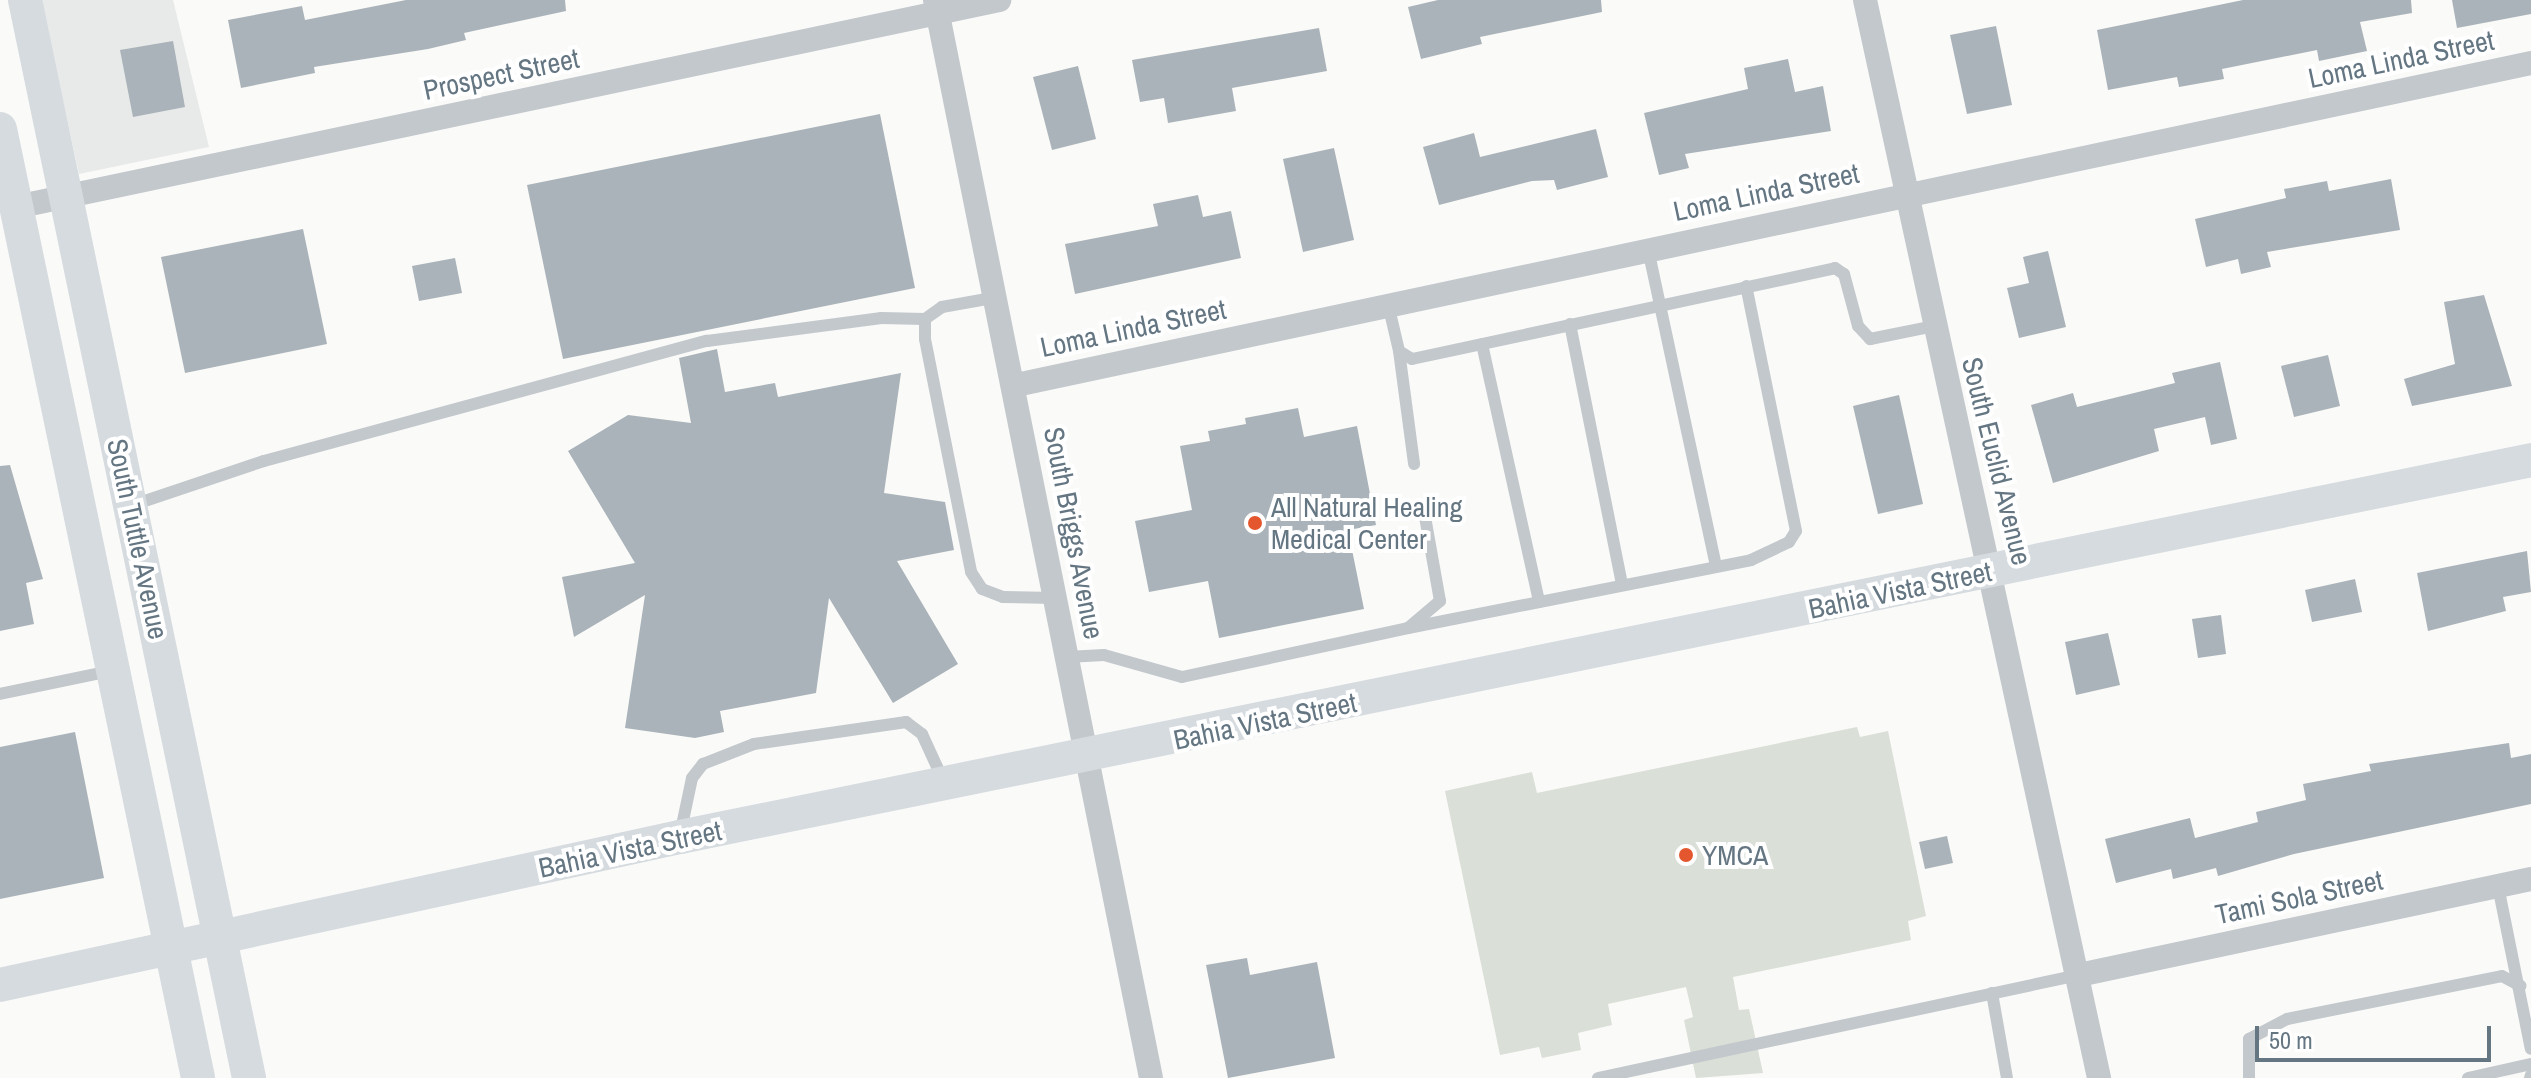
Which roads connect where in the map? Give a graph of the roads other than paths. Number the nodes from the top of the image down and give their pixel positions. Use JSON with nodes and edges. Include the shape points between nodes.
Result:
{"nodes":[{"id":1,"x":25,"y":0,"type":"edge"},
{"id":2,"x":999,"y":0,"type":"edge"},
{"id":3,"x":1865,"y":0,"type":"edge"},
{"id":4,"x":936,"y":6,"type":"edge"},
{"id":5,"x":2531,"y":63,"type":"edge"},
{"id":6,"x":0,"y":129,"type":"edge"},
{"id":7,"x":1906,"y":192,"type":"junction"},
{"id":8,"x":68,"y":195,"type":"junction"},
{"id":9,"x":16,"y":207,"type":"junction"},
{"id":10,"x":1647,"y":248,"type":"junction"},
{"id":11,"x":1746,"y":286,"type":"junction"},
{"id":12,"x":998,"y":297,"type":"junction"},
{"id":13,"x":1388,"y":303,"type":"junction"},
{"id":14,"x":1660,"y":305,"type":"junction"},
{"id":15,"x":925,"y":319,"type":"junction"},
{"id":16,"x":1570,"y":324,"type":"junction"},
{"id":17,"x":1934,"y":326,"type":"junction"},
{"id":18,"x":1482,"y":344,"type":"junction"},
{"id":19,"x":1399,"y":351,"type":"junction"},
{"id":20,"x":1016,"y":385,"type":"junction"},
{"id":21,"x":2531,"y":460,"type":"edge"},
{"id":22,"x":1414,"y":464,"type":"dead end"},
{"id":23,"x":131,"y":506,"type":"junction"},
{"id":24,"x":1424,"y":511,"type":"dead end"},
{"id":25,"x":1716,"y":566,"type":"junction"},
{"id":26,"x":1993,"y":571,"type":"junction"},
{"id":27,"x":1622,"y":585,"type":"junction"},
{"id":28,"x":1056,"y":598,"type":"junction"},
{"id":29,"x":1539,"y":602,"type":"junction"},
{"id":30,"x":1408,"y":628,"type":"junction"},
{"id":31,"x":1067,"y":657,"type":"junction"},
{"id":32,"x":110,"y":671,"type":"junction"},
{"id":33,"x":0,"y":694,"type":"edge"},
{"id":34,"x":1086,"y":757,"type":"junction"},
{"id":35,"x":946,"y":785,"type":"junction"},
{"id":36,"x":680,"y":837,"type":"junction"},
{"id":37,"x":2531,"y":879,"type":"edge"},
{"id":38,"x":2498,"y":886,"type":"junction"},
{"id":39,"x":218,"y":938,"type":"junction"},
{"id":40,"x":170,"y":948,"type":"junction"},
{"id":41,"x":2079,"y":975,"type":"junction"},
{"id":42,"x":0,"y":985,"type":"edge"},
{"id":43,"x":2521,"y":986,"type":"junction"},
{"id":44,"x":1992,"y":993,"type":"junction"},
{"id":45,"x":2531,"y":1049,"type":"edge"},
{"id":46,"x":2531,"y":1064,"type":"edge"},
{"id":47,"x":198,"y":1078,"type":"edge"},
{"id":48,"x":249,"y":1078,"type":"edge"},
{"id":49,"x":1151,"y":1078,"type":"edge"},
{"id":50,"x":1598,"y":1078,"type":"edge"},
{"id":51,"x":2005,"y":1078,"type":"edge"},
{"id":52,"x":2099,"y":1078,"type":"edge"},
{"id":53,"x":2249,"y":1078,"type":"edge"},
{"id":54,"x":2468,"y":1078,"type":"edge"}],
"edges":[{"from":1,"to":8,"type":"street","name":"South Tuttle Avenue"},
{"from":2,"to":4,"type":"street","name":"Prospect Street"},
{"from":3,"to":7,"type":"street","name":"South Euclid Avenue"},
{"from":4,"to":8,"type":"street","name":"Prospect Street"},
{"from":4,"to":12,"type":"street","name":"South Briggs Avenue"},
{"from":5,"to":7,"type":"street","name":"Loma Linda Street"},
{"from":6,"to":9,"type":"street","name":"South Tuttle Avenue"},
{"from":7,"to":10,"type":"street","name":"Loma Linda Street"},
{"from":7,"to":17,"type":"street","name":"South Euclid Avenue"},
{"from":8,"to":9,"type":"street","name":"Prospect Street"},
{"from":8,"to":23,"type":"street","name":"South Tuttle Avenue"},
{"from":9,"to":32,"type":"street","name":"South Tuttle Avenue"},
{"from":10,"to":13,"type":"street","name":"Loma Linda Street"},
{"from":10,"to":14,"type":"lane"},
{"from":11,"to":14,"type":"lane"},
{"from":11,"to":17,"type":"lane","via":[[1835,268],[1844,274],[1858,326],[1870,339]]},
{"from":11,"to":25,"type":"lane","via":[[1796,531],[1776,553]]},
{"from":12,"to":15,"type":"lane","via":[[942,307]]},
{"from":12,"to":20,"type":"street","name":"South Briggs Avenue"},
{"from":13,"to":19,"type":"lane"},
{"from":13,"to":20,"type":"street","name":"Loma Linda Street"},
{"from":14,"to":16,"type":"lane"},
{"from":14,"to":25,"type":"lane"},
{"from":15,"to":23,"type":"lane","via":[[881,318],[707,341],[264,461]]},
{"from":15,"to":28,"type":"lane","via":[[971,572],[982,589],[1003,597]]},
{"from":16,"to":18,"type":"lane"},
{"from":16,"to":27,"type":"lane"},
{"from":17,"to":26,"type":"street","name":"South Euclid Avenue"},
{"from":18,"to":19,"type":"lane","via":[[1412,359]]},
{"from":18,"to":29,"type":"lane"},
{"from":19,"to":22,"type":"lane"},
{"from":20,"to":28,"type":"street","name":"South Briggs Avenue"},
{"from":21,"to":26,"type":"street","name":"Bahia Vista Street"},
{"from":23,"to":39,"type":"street","name":"South Tuttle Avenue"},
{"from":24,"to":30,"type":"lane","via":[[1440,601]]},
{"from":25,"to":27,"type":"lane"},
{"from":26,"to":34,"type":"street","name":"Bahia Vista Street"},
{"from":26,"to":41,"type":"street","name":"South Euclid Avenue"},
{"from":27,"to":29,"type":"lane"},
{"from":28,"to":31,"type":"street","name":"South Briggs Avenue"},
{"from":29,"to":30,"type":"lane"},
{"from":30,"to":31,"type":"lane","via":[[1182,677],[1104,655]]},
{"from":31,"to":34,"type":"street","name":"South Briggs Avenue"},
{"from":32,"to":33,"type":"lane"},
{"from":32,"to":40,"type":"street","name":"South Tuttle Avenue"},
{"from":34,"to":35,"type":"street","name":"Bahia Vista Street"},
{"from":34,"to":49,"type":"street","name":"South Briggs Avenue"},
{"from":35,"to":36,"type":"street","name":"Bahia Vista Street"},
{"from":35,"to":36,"type":"lane","via":[[922,734],[906,722],[754,744],[703,764],[692,778]]},
{"from":36,"to":39,"type":"street","name":"Bahia Vista Street"},
{"from":37,"to":38,"type":"street","name":"Tami Sola Street"},
{"from":38,"to":41,"type":"street","name":"Tami Sola Street"},
{"from":38,"to":43,"type":"lane"},
{"from":39,"to":40,"type":"street","name":"Bahia Vista Street"},
{"from":39,"to":48,"type":"street","name":"South Tuttle Avenue"},
{"from":40,"to":42,"type":"street","name":"Bahia Vista Street"},
{"from":40,"to":47,"type":"street","name":"South Tuttle Avenue"},
{"from":41,"to":44,"type":"lane"},
{"from":41,"to":52,"type":"street","name":"South Euclid Avenue"},
{"from":43,"to":45,"type":"lane"},
{"from":43,"to":53,"type":"lane","via":[[2502,976],[2287,1019],[2249,1039]]},
{"from":44,"to":50,"type":"lane"},
{"from":44,"to":51,"type":"lane"},
{"from":46,"to":54,"type":"lane"}]}
